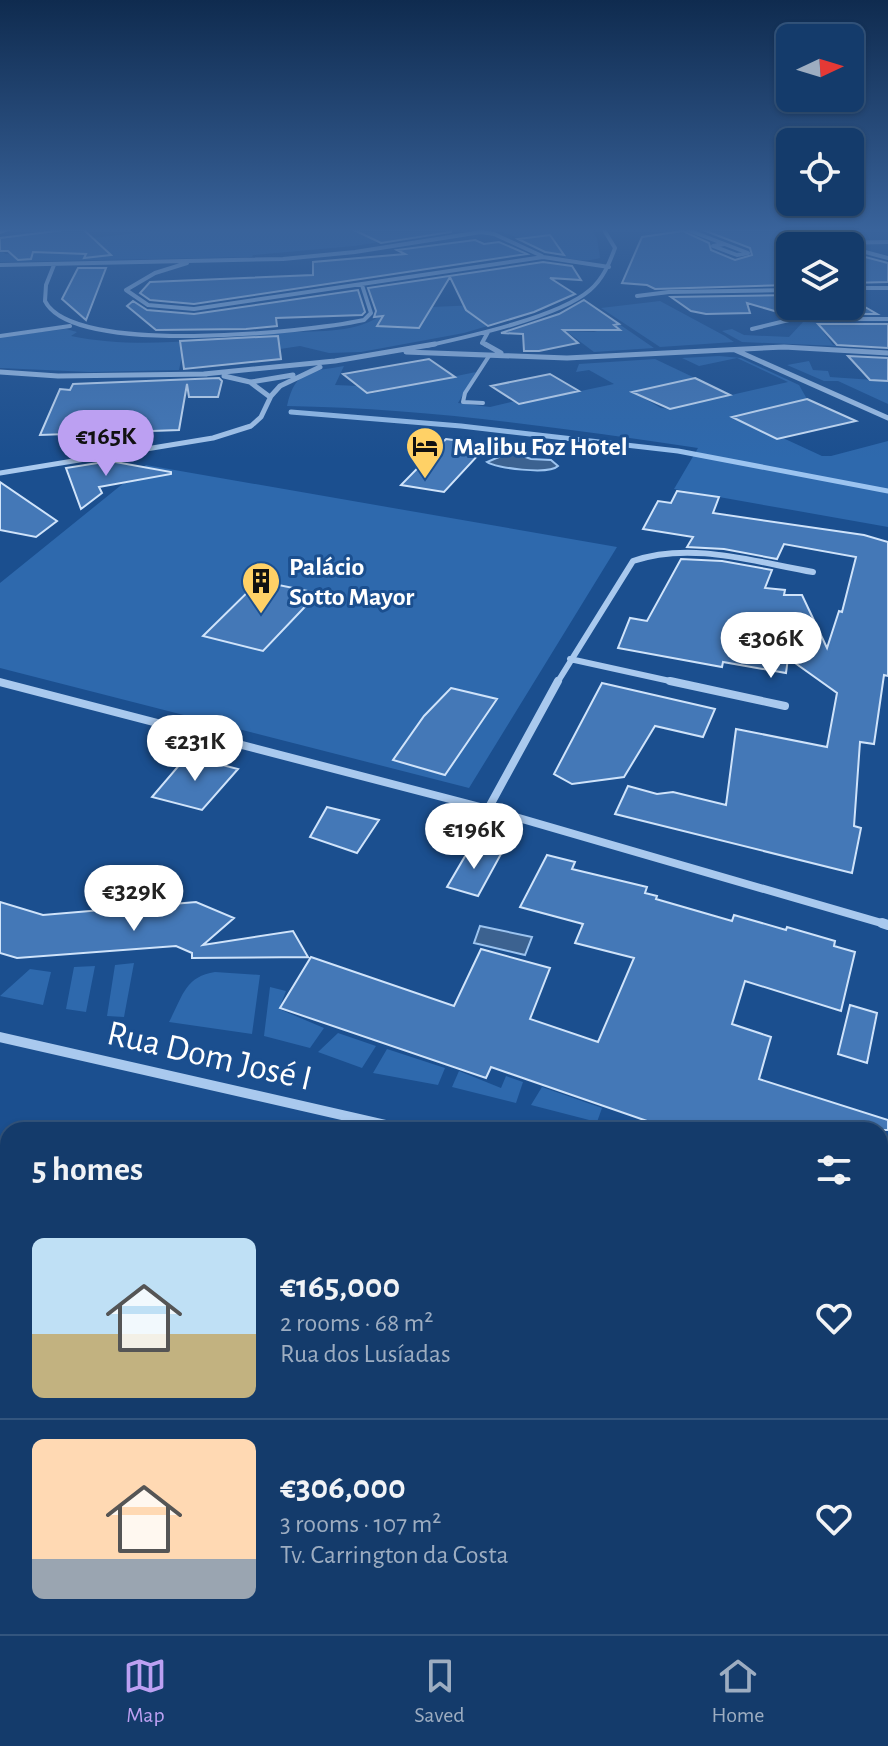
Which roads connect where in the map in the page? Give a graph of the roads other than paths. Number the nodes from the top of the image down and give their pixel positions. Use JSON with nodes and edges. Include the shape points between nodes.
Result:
{"nodes":[{"id":1,"x":46,"y":306,"type":"edge"},
{"id":2,"x":169,"y":306,"type":"edge"},
{"id":3,"x":213,"y":306,"type":"edge"},
{"id":4,"x":369,"y":306,"type":"edge"},
{"id":5,"x":559,"y":306,"type":"edge"},
{"id":6,"x":888,"y":319,"type":"edge"},
{"id":7,"x":76,"y":325,"type":"junction"},
{"id":8,"x":752,"y":329,"type":"dead end"},
{"id":9,"x":488,"y":331,"type":"junction"},
{"id":10,"x":0,"y":336,"type":"edge"},
{"id":11,"x":455,"y":339,"type":"junction"},
{"id":12,"x":448,"y":341,"type":"junction"},
{"id":13,"x":484,"y":345,"type":"junction"},
{"id":14,"x":784,"y":347,"type":"junction"},
{"id":15,"x":731,"y":348,"type":"junction"},
{"id":16,"x":406,"y":352,"type":"junction"},
{"id":17,"x":888,"y":353,"type":"edge"},
{"id":18,"x":460,"y":354,"type":"junction"},
{"id":19,"x":489,"y":356,"type":"junction"},
{"id":20,"x":519,"y":357,"type":"junction"},
{"id":21,"x":348,"y":359,"type":"junction"},
{"id":22,"x":768,"y":363,"type":"junction"},
{"id":23,"x":287,"y":366,"type":"junction"},
{"id":24,"x":0,"y":372,"type":"edge"},
{"id":25,"x":204,"y":374,"type":"junction"},
{"id":26,"x":298,"y":374,"type":"junction"},
{"id":27,"x":249,"y":382,"type":"junction"},
{"id":28,"x":270,"y":397,"type":"junction"},
{"id":29,"x":483,"y":403,"type":"dead end"},
{"id":30,"x":888,"y":418,"type":"edge"},
{"id":31,"x":0,"y":473,"type":"edge"},
{"id":32,"x":813,"y":572,"type":"dead end"},
{"id":33,"x":570,"y":659,"type":"junction"},
{"id":34,"x":0,"y":682,"type":"edge"},
{"id":35,"x":785,"y":706,"type":"dead end"},
{"id":36,"x":488,"y":809,"type":"junction"},
{"id":37,"x":888,"y":925,"type":"edge"},
{"id":38,"x":0,"y":1037,"type":"edge"},
{"id":39,"x":373,"y":1122,"type":"edge"}],
"edges":[{"from":1,"to":7,"type":"street","via":[[62,321]]},
{"from":2,"to":3,"type":"street"},
{"from":4,"to":7,"type":"street","via":[[371,313],[364,320],[345,324],[198,336],[141,336]]},
{"from":5,"to":9,"type":"street"},
{"from":6,"to":8,"type":"street","via":[[793,319]]},
{"from":7,"to":10,"type":"street"},
{"from":9,"to":11,"type":"street"},
{"from":9,"to":13,"type":"street"},
{"from":11,"to":12,"type":"street"},
{"from":11,"to":13,"type":"street"},
{"from":12,"to":16,"type":"street"},
{"from":12,"to":18,"type":"street","via":[[447,347]]},
{"from":13,"to":18,"type":"street"},
{"from":13,"to":20,"type":"street"},
{"from":14,"to":15,"type":"street"},
{"from":14,"to":17,"type":"street"},
{"from":14,"to":22,"type":"street","via":[[769,354]]},
{"from":15,"to":20,"type":"street"},
{"from":15,"to":22,"type":"street"},
{"from":16,"to":18,"type":"street"},
{"from":16,"to":21,"type":"street"},
{"from":18,"to":19,"type":"street"},
{"from":19,"to":20,"type":"street"},
{"from":19,"to":29,"type":"lane","via":[[463,402]]},
{"from":21,"to":23,"type":"street"},
{"from":21,"to":26,"type":"street"},
{"from":22,"to":30,"type":"street"},
{"from":23,"to":25,"type":"street"},
{"from":23,"to":27,"type":"street"},
{"from":24,"to":25,"type":"street"},
{"from":25,"to":27,"type":"street"},
{"from":26,"to":27,"type":"street"},
{"from":26,"to":28,"type":"street"},
{"from":27,"to":28,"type":"street"},
{"from":28,"to":31,"type":"street","via":[[257,423],[213,438]]},
{"from":32,"to":33,"type":"street","via":[[675,550],[647,554],[633,561]]},
{"from":33,"to":35,"type":"street"},
{"from":33,"to":36,"type":"street"},
{"from":34,"to":36,"type":"street"},
{"from":36,"to":37,"type":"street"},
{"from":38,"to":39,"type":"street","name":"Rua Dom José I"}]}
